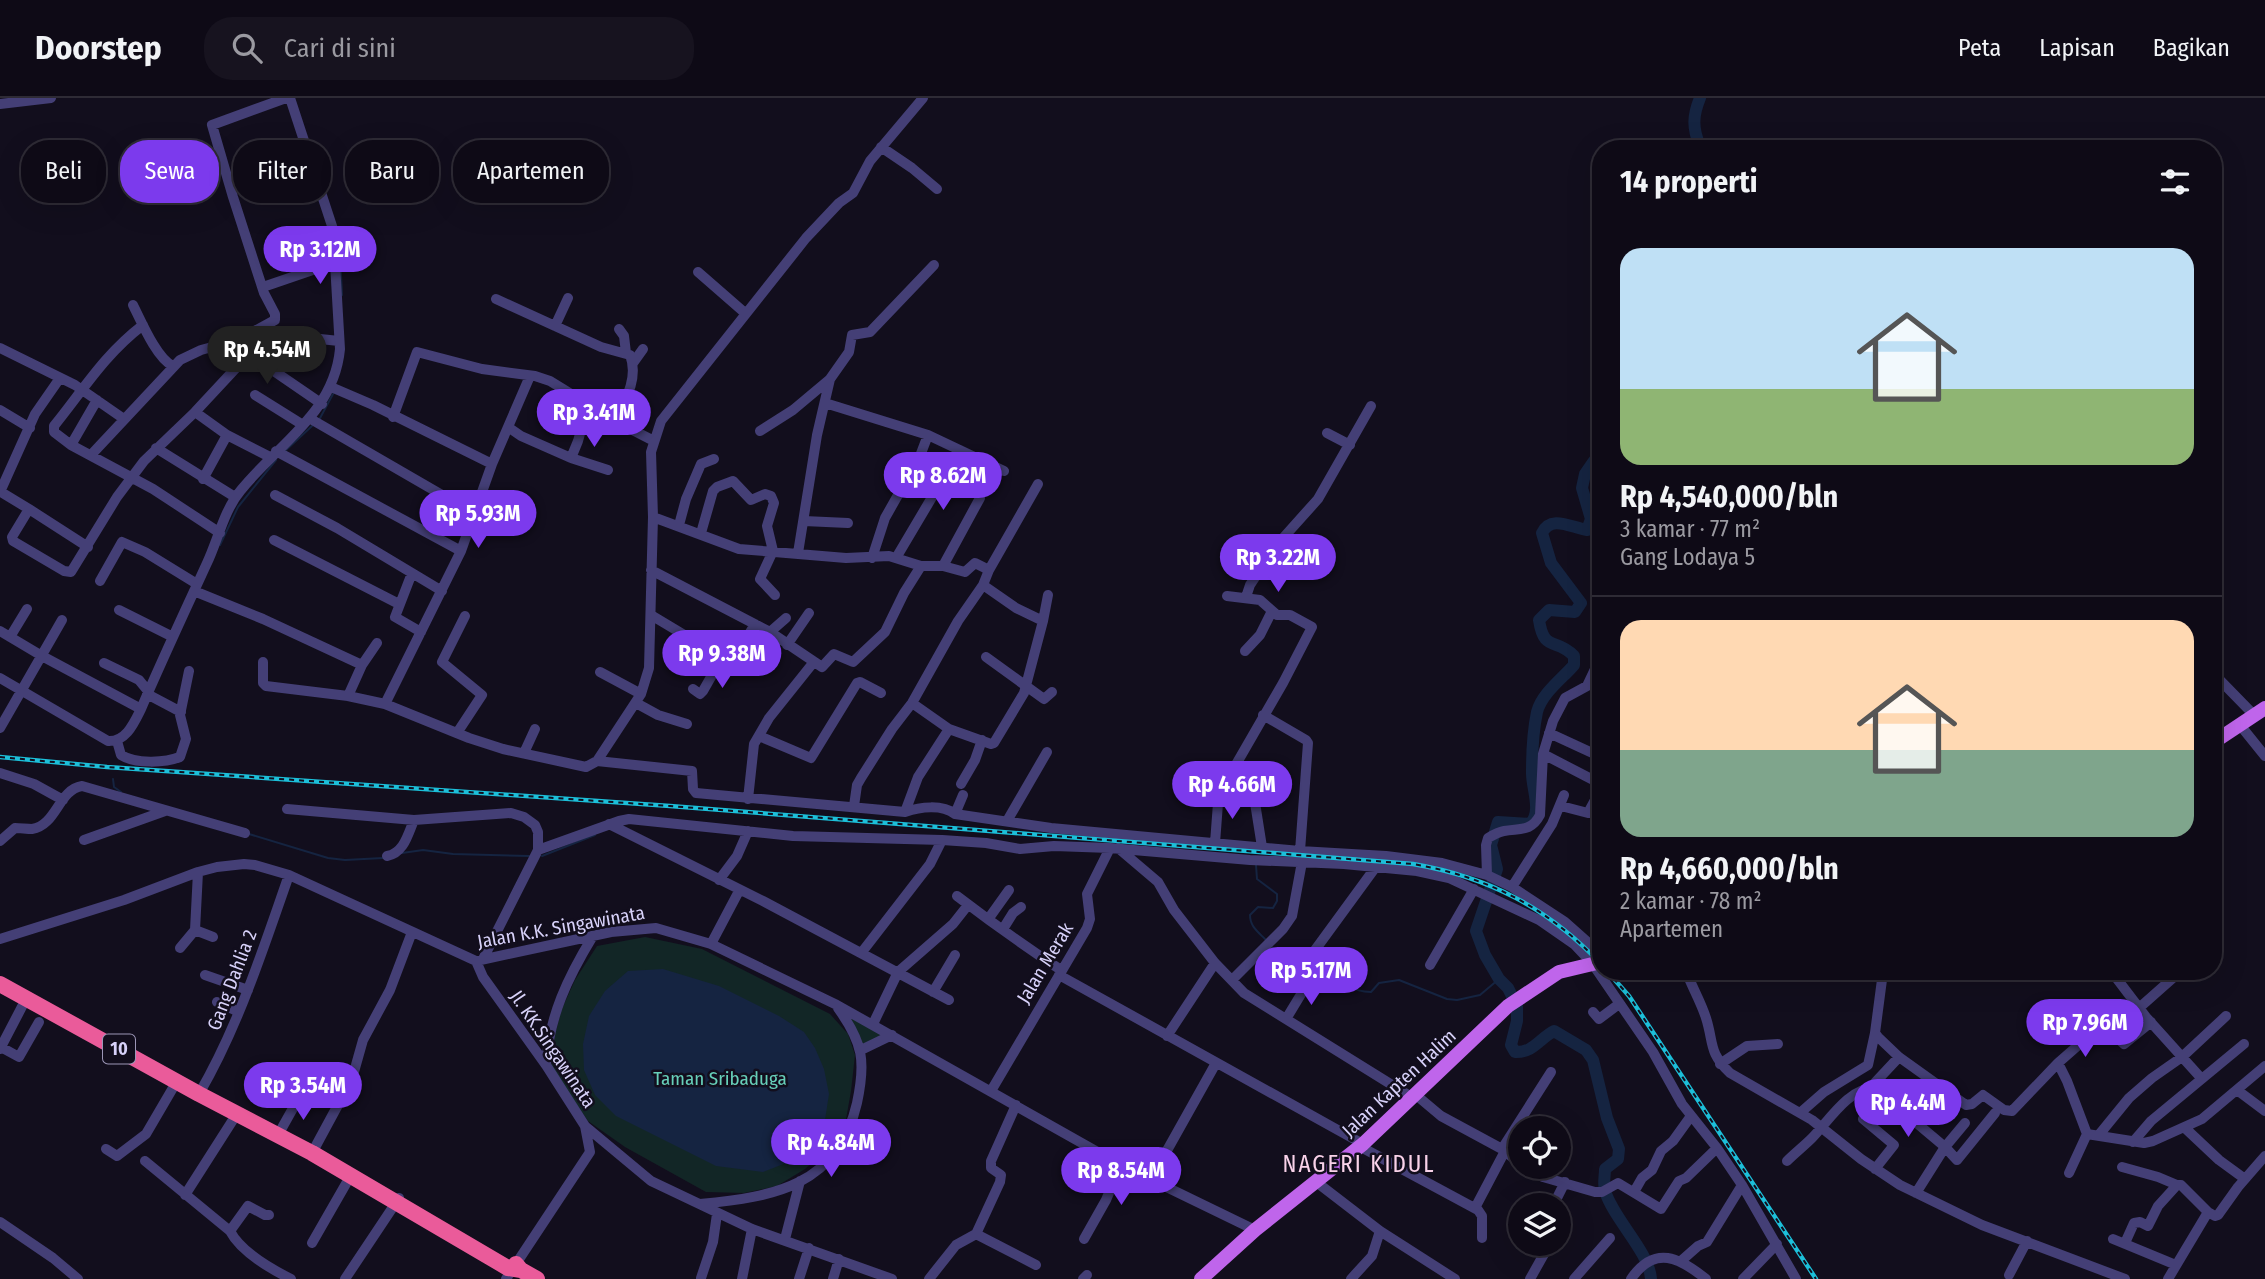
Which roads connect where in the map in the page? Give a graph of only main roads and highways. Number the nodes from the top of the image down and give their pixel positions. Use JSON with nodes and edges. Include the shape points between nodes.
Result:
{"nodes":[{"id":1,"x":2259,"y":711,"type":"edge"},
{"id":2,"x":2222,"y":737,"type":"edge"},
{"id":3,"x":1592,"y":962,"type":"edge"},
{"id":4,"x":0,"y":984,"type":"edge"},
{"id":5,"x":511,"y":1270,"type":"edge"},
{"id":6,"x":537,"y":1279,"type":"edge"},
{"id":7,"x":1201,"y":1279,"type":"edge"}],
"edges":[{"from":1,"to":2,"type":"main road"},
{"from":3,"to":7,"type":"main road","name":"Jalan Kapten Halim","via":[[1559,972],[1508,1006],[1362,1145]]},
{"from":4,"to":5,"type":"highway","number":"10","via":[[312,1153]]},
{"from":5,"to":6,"type":"highway","number":"10"}]}
